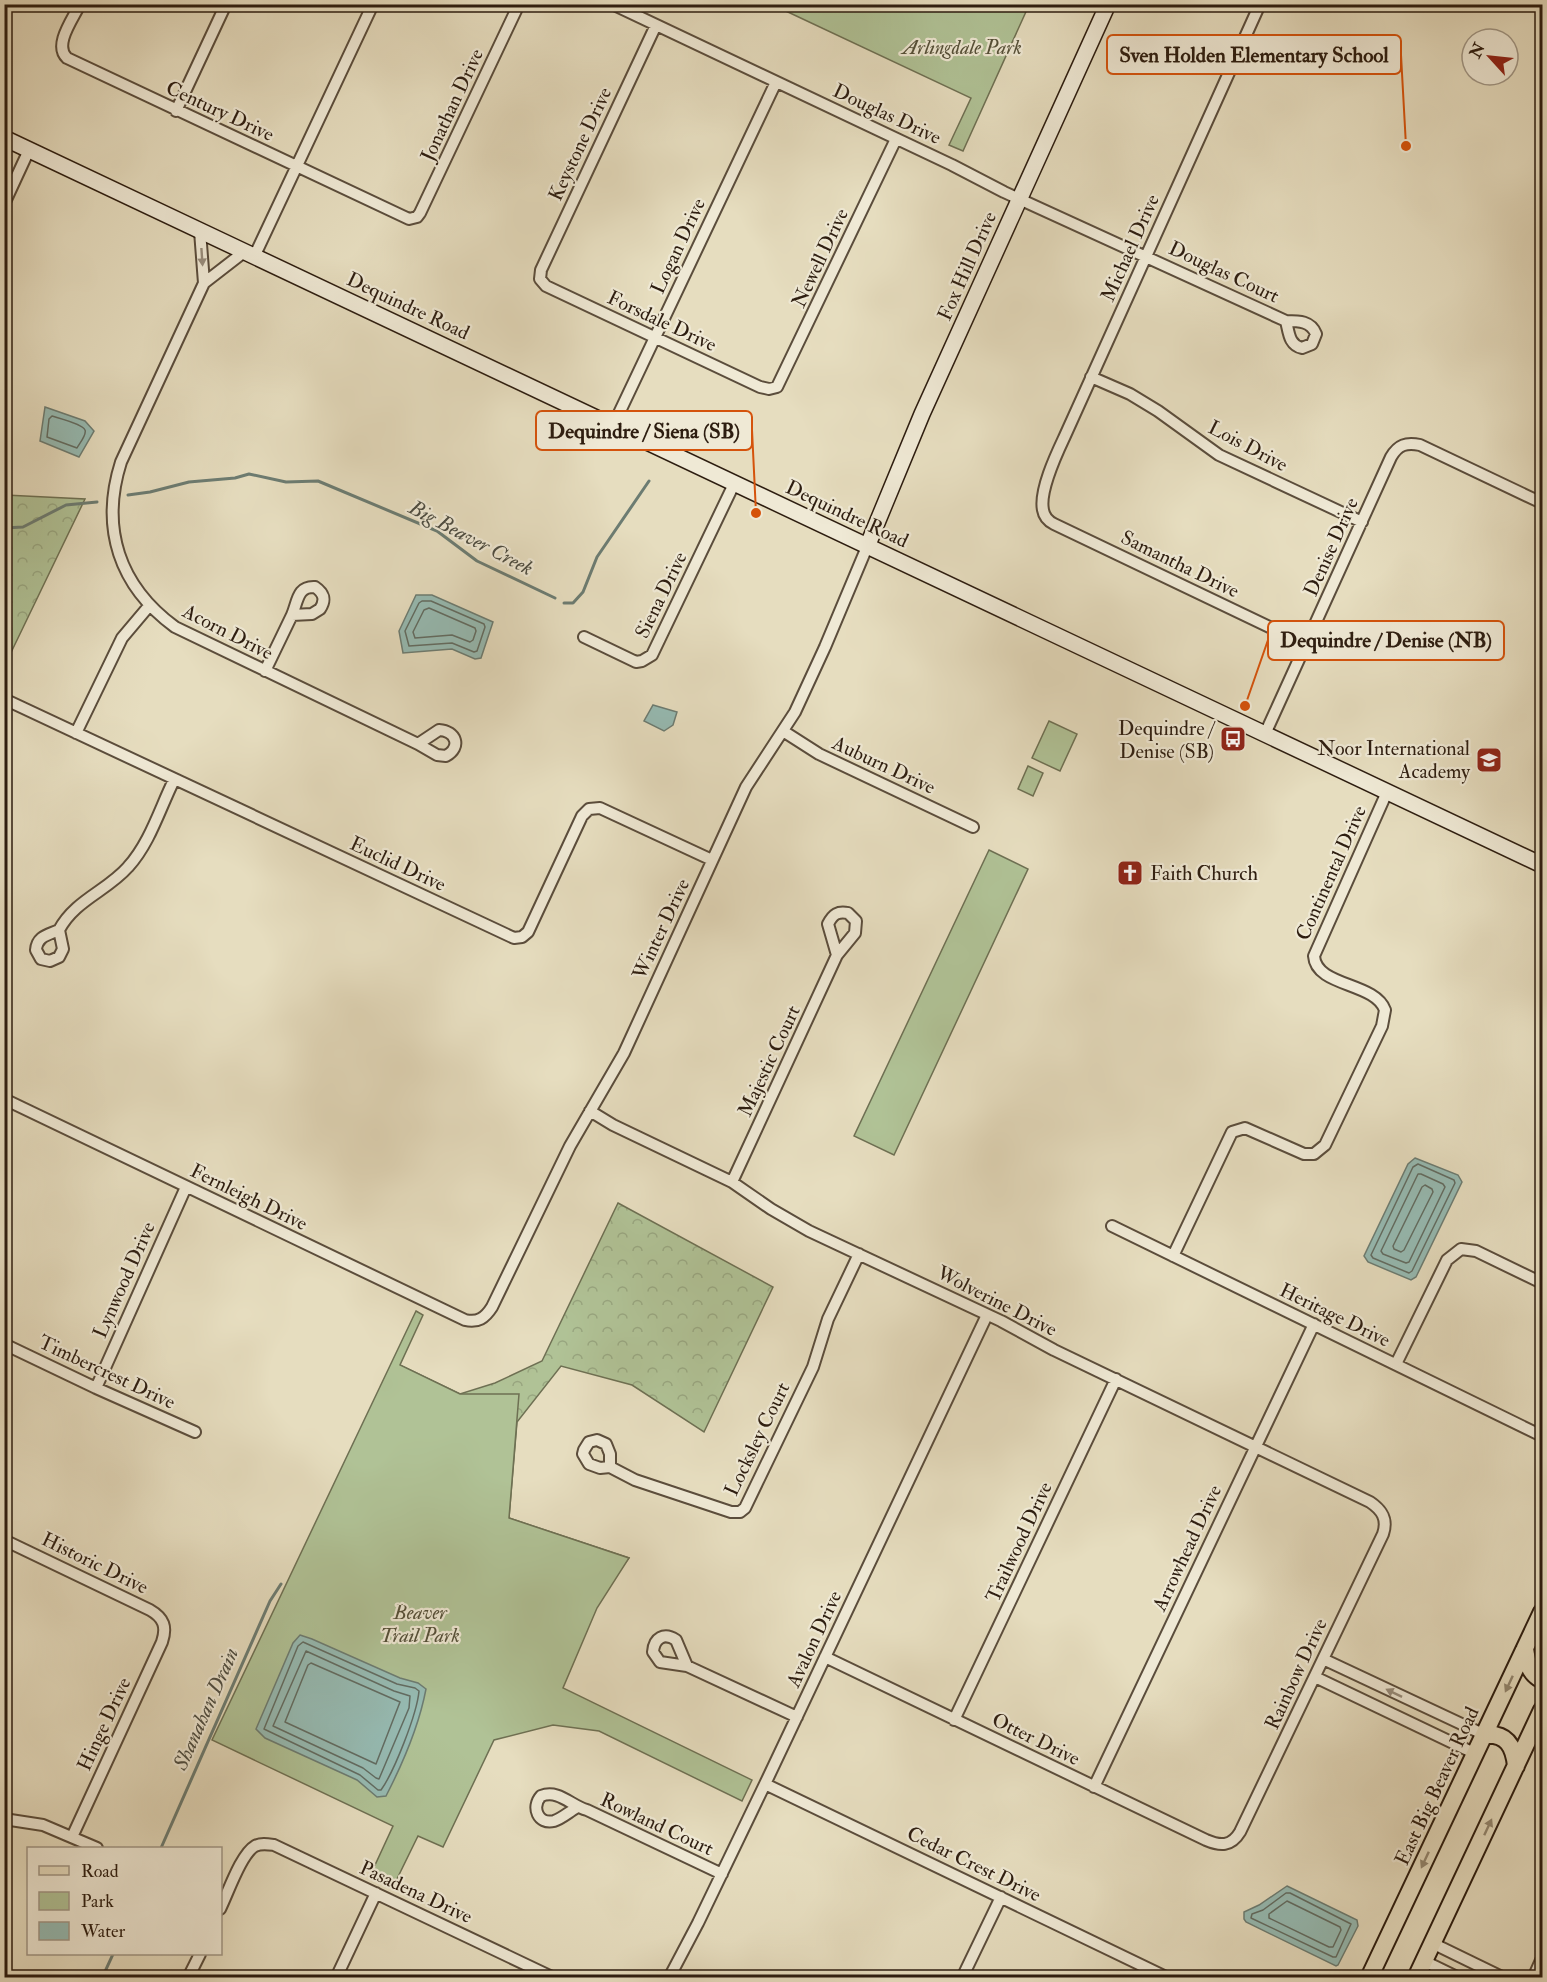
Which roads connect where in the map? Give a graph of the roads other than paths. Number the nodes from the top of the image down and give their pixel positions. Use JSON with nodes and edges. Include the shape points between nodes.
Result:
{"nodes":[{"id":1,"x":80,"y":4,"type":"edge"},
{"id":2,"x":226,"y":4,"type":"edge"},
{"id":3,"x":373,"y":4,"type":"edge"},
{"id":4,"x":519,"y":4,"type":"edge"},
{"id":5,"x":612,"y":4,"type":"edge"},
{"id":6,"x":1108,"y":4,"type":"edge"},
{"id":7,"x":1260,"y":4,"type":"edge"},
{"id":8,"x":656,"y":25,"type":"junction"},
{"id":9,"x":776,"y":82,"type":"junction"},
{"id":10,"x":176,"y":111,"type":"junction"},
{"id":11,"x":4,"y":138,"type":"edge"},
{"id":12,"x":896,"y":138,"type":"junction"},
{"id":13,"x":29,"y":150,"type":"junction"},
{"id":14,"x":296,"y":167,"type":"junction"},
{"id":15,"x":1020,"y":199,"type":"junction"},
{"id":16,"x":4,"y":204,"type":"edge"},
{"id":17,"x":414,"y":219,"type":"joint"},
{"id":18,"x":200,"y":231,"type":"junction"},
{"id":19,"x":249,"y":254,"type":"junction"},
{"id":20,"x":1146,"y":256,"type":"junction"},
{"id":21,"x":540,"y":279,"type":"joint"},
{"id":22,"x":204,"y":283,"type":"junction"},
{"id":23,"x":1286,"y":321,"type":"dead end"},
{"id":24,"x":655,"y":337,"type":"junction"},
{"id":25,"x":1091,"y":377,"type":"junction"},
{"id":26,"x":773,"y":389,"type":"joint"},
{"id":27,"x":613,"y":426,"type":"junction"},
{"id":28,"x":734,"y":483,"type":"junction"},
{"id":29,"x":1542,"y":503,"type":"edge"},
{"id":30,"x":1043,"y":511,"type":"joint"},
{"id":31,"x":1362,"y":522,"type":"junction"},
{"id":32,"x":867,"y":547,"type":"junction"},
{"id":33,"x":149,"y":606,"type":"junction"},
{"id":34,"x":292,"y":615,"type":"dead end"},
{"id":35,"x":584,"y":637,"type":"dead end"},
{"id":36,"x":1307,"y":645,"type":"junction"},
{"id":37,"x":265,"y":671,"type":"junction"},
{"id":38,"x":4,"y":699,"type":"edge"},
{"id":39,"x":783,"y":731,"type":"junction"},
{"id":40,"x":76,"y":733,"type":"junction"},
{"id":41,"x":1265,"y":734,"type":"junction"},
{"id":42,"x":418,"y":744,"type":"dead end"},
{"id":43,"x":174,"y":780,"type":"junction"},
{"id":44,"x":1387,"y":792,"type":"junction"},
{"id":45,"x":973,"y":827,"type":"dead end"},
{"id":46,"x":712,"y":860,"type":"junction"},
{"id":47,"x":1542,"y":865,"type":"edge"},
{"id":48,"x":59,"y":930,"type":"dead end"},
{"id":49,"x":837,"y":955,"type":"dead end"},
{"id":50,"x":4,"y":1099,"type":"edge"},
{"id":51,"x":590,"y":1111,"type":"junction"},
{"id":52,"x":732,"y":1182,"type":"junction"},
{"id":53,"x":186,"y":1186,"type":"junction"},
{"id":54,"x":1112,"y":1226,"type":"dead end"},
{"id":55,"x":859,"y":1254,"type":"junction"},
{"id":56,"x":1173,"y":1256,"type":"junction"},
{"id":57,"x":1542,"y":1283,"type":"edge"},
{"id":58,"x":987,"y":1315,"type":"junction"},
{"id":59,"x":479,"y":1320,"type":"joint"},
{"id":60,"x":1314,"y":1324,"type":"junction"},
{"id":61,"x":4,"y":1344,"type":"edge"},
{"id":62,"x":1396,"y":1364,"type":"junction"},
{"id":63,"x":1116,"y":1379,"type":"junction"},
{"id":64,"x":96,"y":1388,"type":"junction"},
{"id":65,"x":195,"y":1432,"type":"dead end"},
{"id":66,"x":1542,"y":1436,"type":"edge"},
{"id":67,"x":1256,"y":1447,"type":"junction"},
{"id":68,"x":610,"y":1467,"type":"dead end"},
{"id":69,"x":1385,"y":1521,"type":"joint"},
{"id":70,"x":4,"y":1540,"type":"edge"},
{"id":71,"x":1542,"y":1612,"type":"edge"},
{"id":72,"x":164,"y":1625,"type":"joint"},
{"id":73,"x":1525,"y":1648,"type":"junction"},
{"id":74,"x":825,"y":1657,"type":"junction"},
{"id":75,"x":1323,"y":1659,"type":"junction"},
{"id":76,"x":687,"y":1666,"type":"dead end"},
{"id":77,"x":1315,"y":1677,"type":"junction"},
{"id":78,"x":1542,"y":1680,"type":"edge"},
{"id":79,"x":1416,"y":1703,"type":"junction"},
{"id":80,"x":1542,"y":1710,"type":"edge"},
{"id":81,"x":797,"y":1717,"type":"junction"},
{"id":82,"x":954,"y":1720,"type":"junction"},
{"id":83,"x":1407,"y":1722,"type":"junction"},
{"id":84,"x":1485,"y":1735,"type":"junction"},
{"id":85,"x":1476,"y":1754,"type":"junction"},
{"id":86,"x":1516,"y":1766,"type":"junction"},
{"id":87,"x":765,"y":1784,"type":"junction"},
{"id":88,"x":1094,"y":1787,"type":"junction"},
{"id":89,"x":576,"y":1808,"type":"dead end"},
{"id":90,"x":4,"y":1819,"type":"edge"},
{"id":91,"x":72,"y":1837,"type":"junction"},
{"id":92,"x":1234,"y":1841,"type":"joint"},
{"id":93,"x":95,"y":1847,"type":"edge"},
{"id":94,"x":722,"y":1874,"type":"junction"},
{"id":95,"x":376,"y":1893,"type":"junction"},
{"id":96,"x":1001,"y":1897,"type":"junction"},
{"id":97,"x":222,"y":1906,"type":"edge"},
{"id":98,"x":1432,"y":1943,"type":"junction"},
{"id":99,"x":199,"y":1955,"type":"edge"},
{"id":100,"x":1542,"y":1958,"type":"edge"},
{"id":101,"x":1424,"y":1961,"type":"junction"},
{"id":102,"x":4,"y":1967,"type":"edge"},
{"id":103,"x":6,"y":1977,"type":"edge"},
{"id":104,"x":188,"y":1977,"type":"edge"},
{"id":105,"x":336,"y":1977,"type":"edge"},
{"id":106,"x":554,"y":1977,"type":"edge"},
{"id":107,"x":669,"y":1977,"type":"edge"},
{"id":108,"x":962,"y":1977,"type":"edge"},
{"id":109,"x":1168,"y":1977,"type":"edge"},
{"id":110,"x":1369,"y":1977,"type":"edge"},
{"id":111,"x":1416,"y":1977,"type":"edge"},
{"id":112,"x":1459,"y":1977,"type":"edge"},
{"id":113,"x":1504,"y":1977,"type":"edge"},
{"id":114,"x":1533,"y":1977,"type":"edge"}],
"edges":[{"from":1,"to":10,"type":"street","name":"Century Drive","via":[[61,43],[62,54]]},
{"from":2,"to":10,"type":"street"},
{"from":3,"to":14,"type":"street"},
{"from":4,"to":17,"type":"street","name":"Jonathan Drive"},
{"from":5,"to":8,"type":"street","name":"Douglas Drive"},
{"from":6,"to":15,"type":"main road","name":"Fox Hill Drive"},
{"from":7,"to":20,"type":"street","name":"Michael Drive"},
{"from":8,"to":9,"type":"street","name":"Douglas Drive"},
{"from":8,"to":21,"type":"street","name":"Keystone Drive"},
{"from":9,"to":12,"type":"street","name":"Douglas Drive"},
{"from":9,"to":24,"type":"street","name":"Logan Drive"},
{"from":10,"to":14,"type":"street","name":"Century Drive"},
{"from":11,"to":13,"type":"main road","name":"Dequindre Road"},
{"from":12,"to":15,"type":"street","name":"Douglas Drive"},
{"from":12,"to":26,"type":"street","name":"Newell Drive","via":[[783,378]]},
{"from":13,"to":16,"type":"street"},
{"from":13,"to":18,"type":"main road","name":"Dequindre Road"},
{"from":14,"to":17,"type":"street","name":"Century Drive","via":[[399,216]]},
{"from":14,"to":19,"type":"street"},
{"from":15,"to":20,"type":"street","name":"Douglas Drive"},
{"from":15,"to":32,"type":"main road","name":"Fox Hill Drive","via":[[922,414]]},
{"from":18,"to":19,"type":"main road","name":"Dequindre Road"},
{"from":18,"to":22,"type":"street","name":"Acorn Drive","one_way":true},
{"from":19,"to":22,"type":"street","name":"Acorn Drive"},
{"from":19,"to":27,"type":"main road","name":"Dequindre Road"},
{"from":20,"to":23,"type":"street","name":"Douglas Court"},
{"from":20,"to":25,"type":"street","name":"Michael Drive"},
{"from":21,"to":24,"type":"street","name":"Forsdale Drive","via":[[546,286]]},
{"from":22,"to":33,"type":"street","name":"Acorn Drive","via":[[126,452],[113,494],[113,530],[120,560]]},
{"from":24,"to":26,"type":"street","name":"Forsdale Drive","via":[[760,387]]},
{"from":24,"to":27,"type":"street","name":"Logan Drive"},
{"from":25,"to":30,"type":"street","name":"Michael Drive","via":[[1054,462]]},
{"from":25,"to":31,"type":"street","name":"Lois Drive","via":[[1152,407],[1219,455]]},
{"from":27,"to":28,"type":"main road","name":"Dequindre Road"},
{"from":28,"to":32,"type":"main road","name":"Dequindre Road"},
{"from":28,"to":35,"type":"street","name":"Siena Drive","via":[[652,655],[636,662]]},
{"from":29,"to":31,"type":"street","name":"Denise Drive","via":[[1420,446],[1404,444],[1391,457]]},
{"from":30,"to":36,"type":"street","name":"Samantha Drive","via":[[1054,524]]},
{"from":31,"to":36,"type":"street","name":"Denise Drive"},
{"from":32,"to":39,"type":"street","name":"Winter Drive","via":[[808,685]]},
{"from":32,"to":41,"type":"main road","name":"Dequindre Road"},
{"from":33,"to":37,"type":"street","name":"Acorn Drive","via":[[181,630]]},
{"from":33,"to":40,"type":"street","via":[[122,638]]},
{"from":34,"to":37,"type":"street"},
{"from":36,"to":41,"type":"street","name":"Denise Drive"},
{"from":37,"to":42,"type":"street","name":"Acorn Drive"},
{"from":38,"to":40,"type":"street","name":"Euclid Drive"},
{"from":39,"to":45,"type":"street","name":"Auburn Drive","via":[[819,754]]},
{"from":39,"to":46,"type":"street","name":"Winter Drive","via":[[752,776]]},
{"from":40,"to":43,"type":"street","name":"Euclid Drive"},
{"from":41,"to":44,"type":"main road","name":"Dequindre Road"},
{"from":43,"to":46,"type":"street","name":"Euclid Drive","via":[[514,938],[528,932],[589,808],[600,808]]},
{"from":43,"to":48,"type":"street","via":[[135,858],[119,877],[73,911]]},
{"from":44,"to":47,"type":"main road","name":"Dequindre Road"},
{"from":44,"to":56,"type":"street","name":"Continental Drive","via":[[1314,956],[1315,964],[1324,973],[1379,1001],[1385,1010],[1382,1026],[1325,1145],[1318,1152],[1304,1154],[1245,1128],[1232,1132]]},
{"from":46,"to":51,"type":"street","name":"Winter Drive","via":[[624,1053]]},
{"from":49,"to":52,"type":"street","name":"Majestic Court"},
{"from":50,"to":53,"type":"street","name":"Fernleigh Drive"},
{"from":51,"to":52,"type":"street","name":"Wolverine Drive"},
{"from":51,"to":59,"type":"street","name":"Winter Drive","via":[[492,1307]]},
{"from":52,"to":55,"type":"street","name":"Wolverine Drive","via":[[792,1221]]},
{"from":53,"to":59,"type":"street","name":"Fernleigh Drive","via":[[465,1320]]},
{"from":53,"to":64,"type":"street","name":"Lynwood Drive"},
{"from":54,"to":56,"type":"street","name":"Heritage Drive"},
{"from":55,"to":58,"type":"street","name":"Wolverine Drive"},
{"from":55,"to":68,"type":"street","name":"Locksley Court","via":[[828,1319],[813,1367],[745,1508],[730,1512],[635,1480]]},
{"from":56,"to":60,"type":"street","name":"Heritage Drive"},
{"from":57,"to":62,"type":"street","via":[[1476,1251],[1455,1252],[1443,1267]]},
{"from":58,"to":63,"type":"street","name":"Wolverine Drive"},
{"from":58,"to":74,"type":"street","name":"Avalon Drive"},
{"from":60,"to":62,"type":"street","name":"Heritage Drive"},
{"from":60,"to":67,"type":"street","name":"Arrowhead Drive"},
{"from":61,"to":64,"type":"street","name":"Timbercrest Drive"},
{"from":62,"to":66,"type":"street","name":"Heritage Drive"},
{"from":63,"to":67,"type":"street","name":"Wolverine Drive"},
{"from":63,"to":82,"type":"street","name":"Trailwood Drive"},
{"from":64,"to":65,"type":"street","name":"Timbercrest Drive"},
{"from":67,"to":69,"type":"street","name":"Wolverine Drive","via":[[1370,1502],[1382,1511]]},
{"from":67,"to":88,"type":"street","name":"Arrowhead Drive"},
{"from":69,"to":75,"type":"street","name":"Rainbow Drive","via":[[1383,1534]]},
{"from":70,"to":72,"type":"street","name":"Historic Drive","via":[[150,1610],[162,1618]]},
{"from":71,"to":73,"type":"main road","name":"East Big Beaver Road"},
{"from":72,"to":91,"type":"street","name":"Hinge Drive","via":[[162,1642]]},
{"from":73,"to":78,"type":"main road","via":[[1528,1667]]},
{"from":73,"to":84,"type":"main road","name":"East Big Beaver Road","one_way":true},
{"from":74,"to":81,"type":"street","name":"Avalon Drive"},
{"from":74,"to":82,"type":"street","name":"Otter Drive"},
{"from":75,"to":77,"type":"street","name":"Rainbow Drive"},
{"from":79,"to":75,"type":"street","one_way":true},
{"from":76,"to":81,"type":"street"},
{"from":77,"to":83,"type":"street"},
{"from":77,"to":92,"type":"street","name":"Rainbow Drive"},
{"from":79,"to":83,"type":"street"},
{"from":79,"to":84,"type":"street"},
{"from":80,"to":86,"type":"main road"},
{"from":81,"to":87,"type":"street","name":"Avalon Drive"},
{"from":82,"to":88,"type":"street","name":"Otter Drive"},
{"from":83,"to":85,"type":"street"},
{"from":84,"to":85,"type":"main road","name":"East Big Beaver Road"},
{"from":84,"to":86,"type":"main road","via":[[1499,1736],[1510,1743]]},
{"from":85,"to":110,"type":"main road","name":"East Big Beaver Road","one_way":true},
{"from":98,"to":86,"type":"main road","one_way":true},
{"from":87,"to":94,"type":"street","name":"Avalon Drive"},
{"from":87,"to":96,"type":"street","name":"Cedar Crest Drive"},
{"from":88,"to":92,"type":"street","name":"Otter Drive","via":[[1206,1840],[1220,1845]]},
{"from":89,"to":94,"type":"street","name":"Rowland Court"},
{"from":90,"to":91,"type":"street","via":[[43,1824]]},
{"from":91,"to":93,"type":"street"},
{"from":94,"to":107,"type":"street","name":"Avalon Drive"},
{"from":95,"to":97,"type":"street","name":"Pasadena Drive","via":[[284,1849],[261,1844],[246,1854]]},
{"from":95,"to":105,"type":"street"},
{"from":95,"to":106,"type":"street","name":"Pasadena Drive"},
{"from":96,"to":108,"type":"street"},
{"from":96,"to":109,"type":"street","name":"Cedar Crest Drive"},
{"from":98,"to":101,"type":"main road"},
{"from":98,"to":113,"type":"street"},
{"from":99,"to":104,"type":"street"},
{"from":100,"to":114,"type":"street"},
{"from":101,"to":111,"type":"main road"},
{"from":101,"to":112,"type":"street"},
{"from":102,"to":103,"type":"street"}]}
